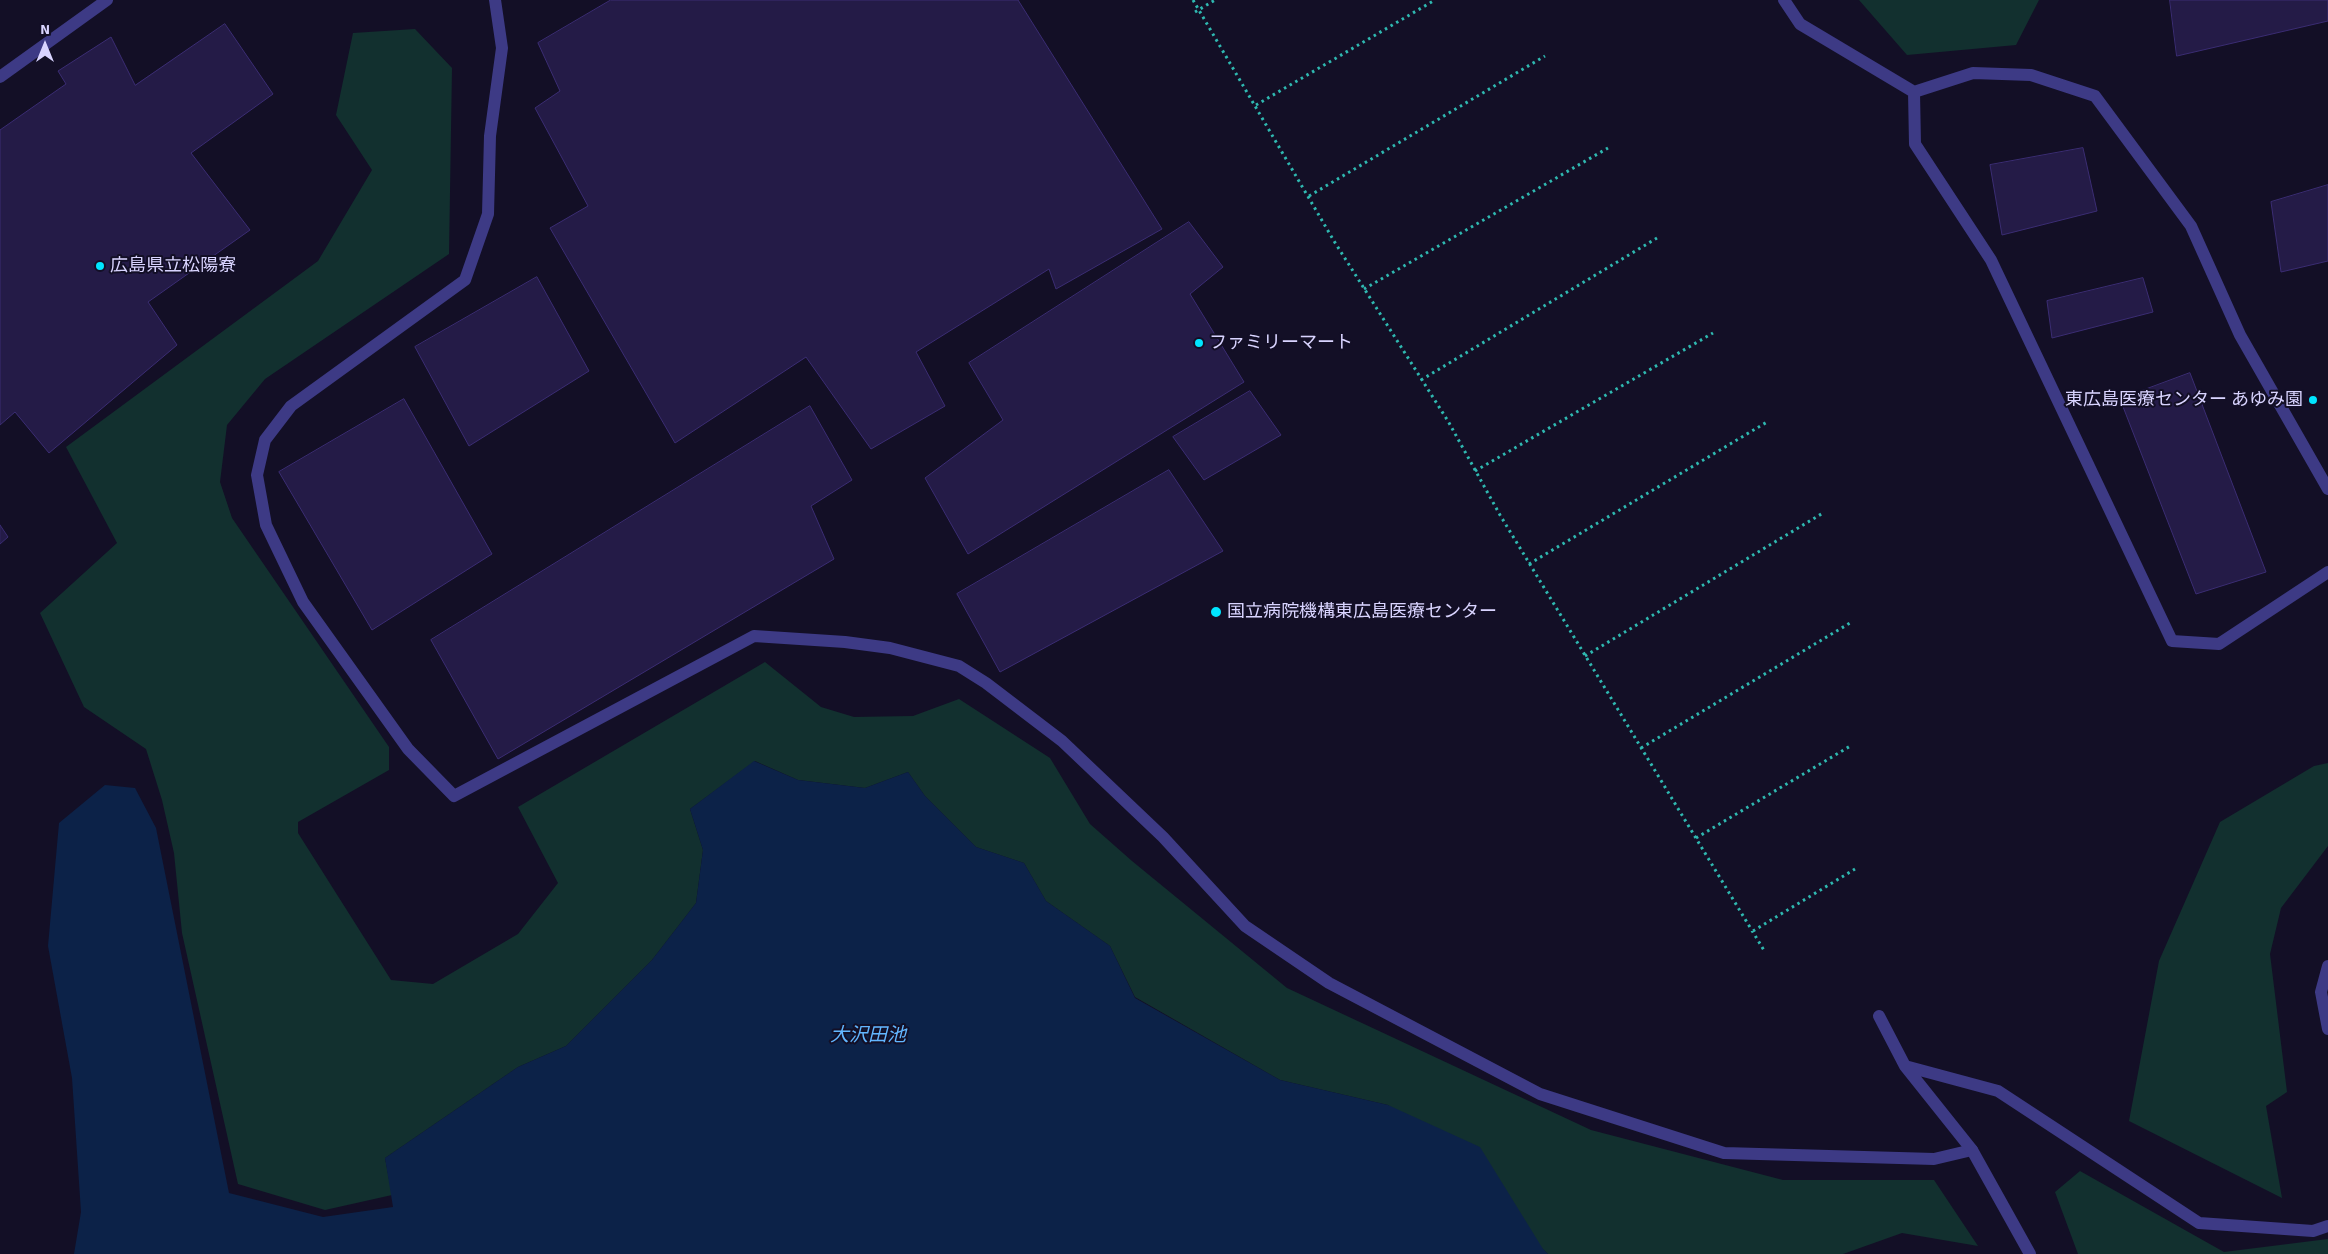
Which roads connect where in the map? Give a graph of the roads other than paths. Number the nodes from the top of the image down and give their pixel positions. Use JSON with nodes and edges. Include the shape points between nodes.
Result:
{"nodes":[{"id":1,"x":107,"y":0,"type":"edge"},
{"id":2,"x":495,"y":0,"type":"edge"},
{"id":3,"x":1784,"y":0,"type":"edge"},
{"id":4,"x":0,"y":77,"type":"edge"},
{"id":5,"x":1914,"y":92,"type":"junction"},
{"id":6,"x":2328,"y":489,"type":"edge"},
{"id":7,"x":2328,"y":572,"type":"edge"},
{"id":8,"x":2328,"y":966,"type":"edge"},
{"id":9,"x":1879,"y":1016,"type":"dead end"},
{"id":10,"x":2328,"y":1029,"type":"edge"},
{"id":11,"x":1905,"y":1066,"type":"junction"},
{"id":12,"x":1972,"y":1150,"type":"junction"},
{"id":13,"x":2328,"y":1226,"type":"edge"},
{"id":14,"x":2030,"y":1254,"type":"edge"}],
"edges":[{"from":1,"to":4,"type":"street"},
{"from":2,"to":12,"type":"street","via":[[502,48],[490,136],[488,214],[465,280],[291,406],[265,440],[257,475],[266,524],[303,602],[408,750],[454,796],[754,636],[845,642],[915,654],[959,666],[1062,741],[1163,837],[1245,926],[1329,983],[1540,1094],[1724,1153],[1934,1159]]},
{"from":3,"to":5,"type":"street","via":[[1800,24]]},
{"from":5,"to":6,"type":"street","via":[[1973,73],[2032,75],[2095,96],[2191,226],[2240,336]]},
{"from":5,"to":7,"type":"street","via":[[1915,144],[1991,260],[2172,641],[2219,644]]},
{"from":8,"to":10,"type":"street","via":[[2321,992]]},
{"from":9,"to":11,"type":"street"},
{"from":11,"to":12,"type":"street"},
{"from":11,"to":13,"type":"street","via":[[1998,1091],[2199,1223],[2313,1231]]},
{"from":12,"to":14,"type":"street"}]}
